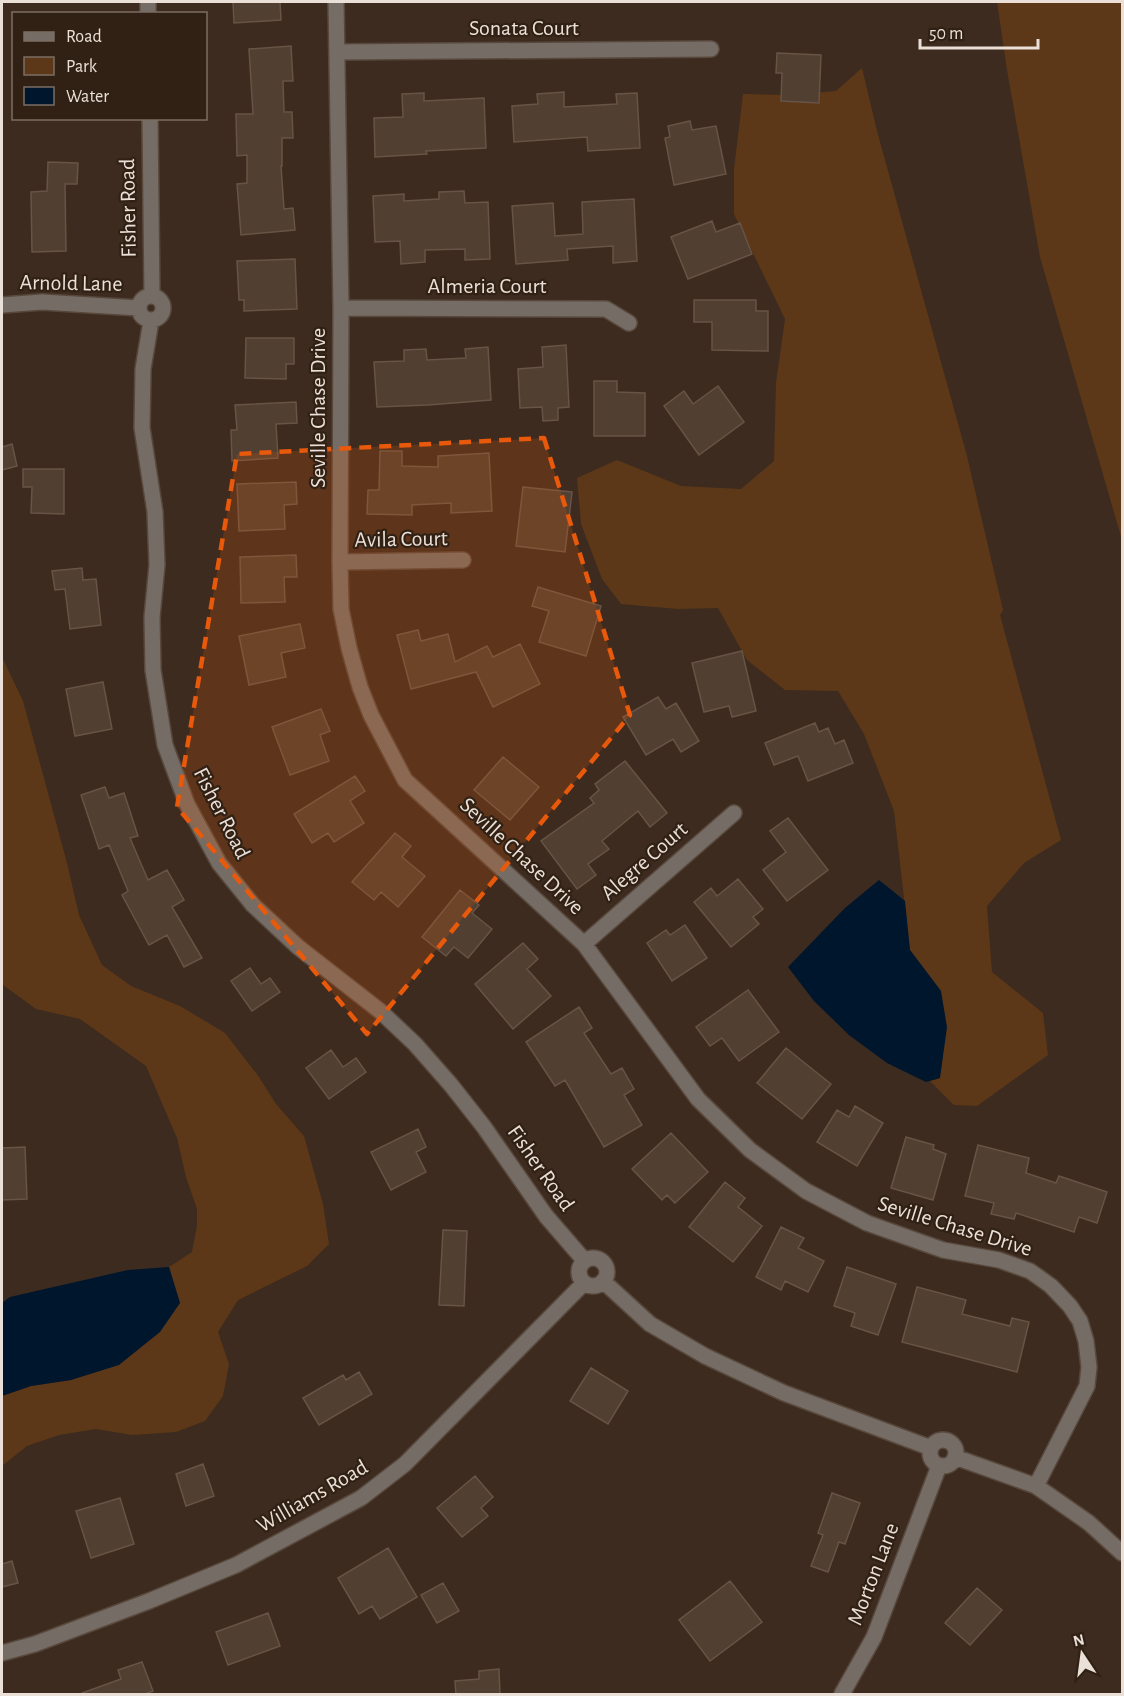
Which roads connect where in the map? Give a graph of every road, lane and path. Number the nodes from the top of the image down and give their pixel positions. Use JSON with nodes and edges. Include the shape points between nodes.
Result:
{"nodes":[{"id":1,"x":336,"y":2,"type":"edge"},
{"id":2,"x":711,"y":49,"type":"dead end"},
{"id":3,"x":337,"y":52,"type":"junction"},
{"id":4,"x":150,"y":120,"type":"edge"},
{"id":5,"x":152,"y":296,"type":"junction"},
{"id":6,"x":2,"y":305,"type":"edge"},
{"id":7,"x":139,"y":308,"type":"junction"},
{"id":8,"x":341,"y":308,"type":"junction"},
{"id":9,"x":151,"y":321,"type":"junction"},
{"id":10,"x":629,"y":323,"type":"dead end"},
{"id":11,"x":463,"y":561,"type":"dead end"},
{"id":12,"x":340,"y":562,"type":"junction"},
{"id":13,"x":734,"y":813,"type":"dead end"},
{"id":14,"x":584,"y":944,"type":"junction"},
{"id":15,"x":584,"y":1260,"type":"junction"},
{"id":16,"x":603,"y":1281,"type":"junction"},
{"id":17,"x":584,"y":1283,"type":"junction"},
{"id":18,"x":931,"y":1448,"type":"junction"},
{"id":19,"x":955,"y":1457,"type":"junction"},
{"id":20,"x":939,"y":1466,"type":"junction"},
{"id":21,"x":1036,"y":1486,"type":"junction"},
{"id":22,"x":1122,"y":1553,"type":"edge"},
{"id":23,"x":2,"y":1653,"type":"edge"},
{"id":24,"x":842,"y":1695,"type":"edge"}],
"edges":[{"from":1,"to":3,"type":"street","name":"Seville Chase Drive"},
{"from":2,"to":3,"type":"street","name":"Sonata Court"},
{"from":3,"to":8,"type":"street","name":"Seville Chase Drive"},
{"from":4,"to":5,"type":"street","name":"Fisher Road"},
{"from":5,"to":7,"type":"street","via":[[145,298]]},
{"from":5,"to":9,"type":"street","name":"Fisher Road","via":[[160,300],[163,308],[161,315]]},
{"from":6,"to":7,"type":"street","name":"Arnold Lane","via":[[42,302]]},
{"from":7,"to":9,"type":"street","via":[[141,315]]},
{"from":8,"to":10,"type":"street","name":"Almeria Court","via":[[606,309]]},
{"from":8,"to":12,"type":"street","name":"Seville Chase Drive"},
{"from":9,"to":15,"type":"street","name":"Fisher Road","via":[[143,369],[142,428],[155,512],[153,670],[165,744],[187,804],[219,862],[253,905],[415,1044],[484,1127],[546,1216]]},
{"from":11,"to":12,"type":"street","name":"Avila Court"},
{"from":12,"to":14,"type":"street","name":"Seville Chase Drive","via":[[341,609],[360,687],[405,780]]},
{"from":13,"to":14,"type":"street","name":"Alegre Court"},
{"from":14,"to":21,"type":"street","name":"Seville Chase Drive","via":[[698,1099],[750,1150],[806,1191],[867,1223],[943,1250],[999,1260],[1030,1271],[1070,1306],[1086,1341],[1087,1386]]},
{"from":15,"to":16,"type":"street","name":"Fisher Road","via":[[594,1257],[603,1261],[607,1274]]},
{"from":15,"to":17,"type":"street","via":[[578,1271]]},
{"from":16,"to":17,"type":"street","via":[[593,1286]]},
{"from":16,"to":18,"type":"street","via":[[650,1324],[705,1356],[784,1393]]},
{"from":17,"to":23,"type":"street","name":"Williams Road","via":[[405,1464],[361,1498],[236,1564],[149,1601]]},
{"from":18,"to":19,"type":"street","via":[[945,1440],[955,1449]]},
{"from":18,"to":20,"type":"street","via":[[930,1457]]},
{"from":19,"to":20,"type":"street","via":[[947,1465]]},
{"from":19,"to":21,"type":"street"},
{"from":20,"to":24,"type":"street","name":"Morton Lane","via":[[874,1637]]},
{"from":21,"to":22,"type":"street","via":[[1089,1523]]}]}
